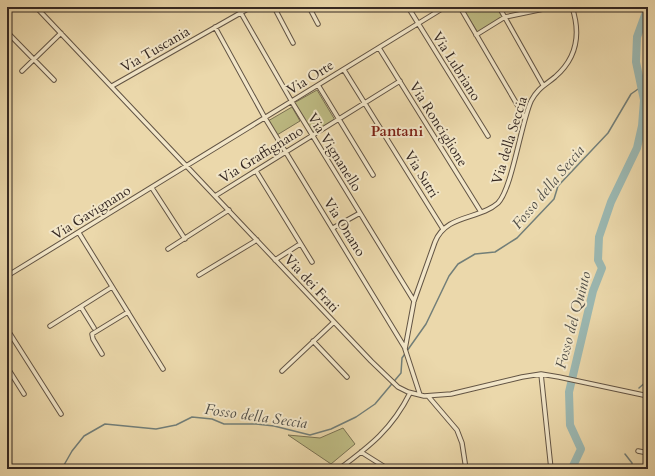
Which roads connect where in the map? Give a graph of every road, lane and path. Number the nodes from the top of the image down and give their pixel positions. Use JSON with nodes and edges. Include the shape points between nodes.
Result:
{"nodes":[{"id":1,"x":36,"y":7,"type":"edge"},
{"id":2,"x":251,"y":7,"type":"edge"},
{"id":3,"x":274,"y":7,"type":"edge"},
{"id":4,"x":309,"y":7,"type":"edge"},
{"id":5,"x":408,"y":7,"type":"edge"},
{"id":6,"x":445,"y":7,"type":"edge"},
{"id":7,"x":460,"y":7,"type":"edge"},
{"id":8,"x":499,"y":7,"type":"edge"},
{"id":9,"x":553,"y":7,"type":"edge"},
{"id":10,"x":572,"y":7,"type":"edge"},
{"id":11,"x":241,"y":13,"type":"junction"},
{"id":12,"x":505,"y":17,"type":"junction"},
{"id":13,"x":318,"y":24,"type":"dead end"},
{"id":14,"x":418,"y":24,"type":"junction"},
{"id":15,"x":215,"y":28,"type":"junction"},
{"id":16,"x":7,"y":32,"type":"edge"},
{"id":17,"x":61,"y":33,"type":"junction"},
{"id":18,"x":476,"y":35,"type":"junction"},
{"id":19,"x":293,"y":43,"type":"dead end"},
{"id":20,"x":379,"y":48,"type":"junction"},
{"id":21,"x":34,"y":59,"type":"junction"},
{"id":22,"x":344,"y":70,"type":"junction"},
{"id":23,"x":22,"y":71,"type":"dead end"},
{"id":24,"x":54,"y":80,"type":"dead end"},
{"id":25,"x":400,"y":81,"type":"junction"},
{"id":26,"x":318,"y":85,"type":"junction"},
{"id":27,"x":543,"y":85,"type":"junction"},
{"id":28,"x":112,"y":86,"type":"junction"},
{"id":29,"x":292,"y":102,"type":"junction"},
{"id":30,"x":364,"y":103,"type":"junction"},
{"id":31,"x":265,"y":118,"type":"junction"},
{"id":32,"x":526,"y":118,"type":"junction"},
{"id":33,"x":339,"y":119,"type":"junction"},
{"id":34,"x":312,"y":136,"type":"junction"},
{"id":35,"x":488,"y":136,"type":"dead end"},
{"id":36,"x":285,"y":152,"type":"junction"},
{"id":37,"x":187,"y":166,"type":"junction"},
{"id":38,"x":256,"y":171,"type":"junction"},
{"id":39,"x":373,"y":175,"type":"dead end"},
{"id":40,"x":152,"y":188,"type":"junction"},
{"id":41,"x":215,"y":196,"type":"junction"},
{"id":42,"x":229,"y":210,"type":"junction"},
{"id":43,"x":481,"y":212,"type":"junction"},
{"id":44,"x":360,"y":213,"type":"junction"},
{"id":45,"x":333,"y":228,"type":"junction"},
{"id":46,"x":443,"y":229,"type":"junction"},
{"id":47,"x":79,"y":233,"type":"junction"},
{"id":48,"x":185,"y":239,"type":"junction"},
{"id":49,"x":256,"y":240,"type":"junction"},
{"id":50,"x":300,"y":244,"type":"junction"},
{"id":51,"x":168,"y":249,"type":"dead end"},
{"id":52,"x":275,"y":260,"type":"junction"},
{"id":53,"x":312,"y":262,"type":"dead end"},
{"id":54,"x":199,"y":275,"type":"dead end"},
{"id":55,"x":7,"y":276,"type":"edge"},
{"id":56,"x":112,"y":287,"type":"junction"},
{"id":57,"x":414,"y":301,"type":"junction"},
{"id":58,"x":81,"y":307,"type":"junction"},
{"id":59,"x":128,"y":312,"type":"junction"},
{"id":60,"x":334,"y":322,"type":"junction"},
{"id":61,"x":50,"y":326,"type":"dead end"},
{"id":62,"x":94,"y":328,"type":"dead end"},
{"id":63,"x":7,"y":329,"type":"edge"},
{"id":64,"x":314,"y":342,"type":"junction"},
{"id":65,"x":406,"y":349,"type":"junction"},
{"id":66,"x":102,"y":354,"type":"dead end"},
{"id":67,"x":7,"y":367,"type":"edge"},
{"id":68,"x":163,"y":369,"type":"dead end"},
{"id":69,"x":282,"y":371,"type":"dead end"},
{"id":70,"x":541,"y":374,"type":"junction"},
{"id":71,"x":347,"y":376,"type":"dead end"},
{"id":72,"x":410,"y":393,"type":"junction"},
{"id":73,"x":24,"y":394,"type":"dead end"},
{"id":74,"x":420,"y":395,"type":"junction"},
{"id":75,"x":428,"y":396,"type":"junction"},
{"id":76,"x":648,"y":396,"type":"edge"},
{"id":77,"x":61,"y":414,"type":"dead end"},
{"id":78,"x":638,"y":451,"type":"dead end"},
{"id":79,"x":361,"y":452,"type":"junction"},
{"id":80,"x":648,"y":453,"type":"edge"},
{"id":81,"x":7,"y":466,"type":"edge"},
{"id":82,"x":16,"y":469,"type":"edge"},
{"id":83,"x":339,"y":469,"type":"edge"},
{"id":84,"x":388,"y":469,"type":"edge"},
{"id":85,"x":466,"y":469,"type":"edge"},
{"id":86,"x":551,"y":469,"type":"edge"}],
"edges":[{"from":1,"to":17,"type":"street","name":"Via dei Frati"},
{"from":2,"to":11,"type":"street","name":"Via Tuscania"},
{"from":3,"to":19,"type":"street"},
{"from":4,"to":13,"type":"street"},
{"from":5,"to":14,"type":"street","name":"Via Lubriano"},
{"from":6,"to":14,"type":"street","name":"Via Orte"},
{"from":7,"to":18,"type":"street"},
{"from":8,"to":12,"type":"street"},
{"from":9,"to":12,"type":"street"},
{"from":10,"to":27,"type":"street","name":"Via della Seccia","via":[[577,28],[575,47],[565,67]]},
{"from":11,"to":15,"type":"street","name":"Via Tuscania"},
{"from":11,"to":29,"type":"street","name":"Via Vignanello"},
{"from":12,"to":18,"type":"street"},
{"from":12,"to":27,"type":"street"},
{"from":14,"to":20,"type":"street","name":"Via Orte"},
{"from":14,"to":35,"type":"street","name":"Via Lubriano"},
{"from":15,"to":28,"type":"street","name":"Via Tuscania"},
{"from":15,"to":31,"type":"street","name":"Via Onano"},
{"from":16,"to":21,"type":"street"},
{"from":17,"to":21,"type":"street"},
{"from":17,"to":28,"type":"street","name":"Via dei Frati"},
{"from":18,"to":32,"type":"street"},
{"from":20,"to":22,"type":"street","name":"Via Orte"},
{"from":20,"to":25,"type":"street","name":"Via Ronciglione"},
{"from":21,"to":23,"type":"street"},
{"from":21,"to":24,"type":"street"},
{"from":22,"to":26,"type":"street","name":"Via Orte"},
{"from":22,"to":30,"type":"street","name":"Via Sutri"},
{"from":25,"to":30,"type":"street","name":"Via Graffignano"},
{"from":25,"to":43,"type":"street","name":"Via Ronciglione"},
{"from":26,"to":29,"type":"street","name":"Via Orte"},
{"from":26,"to":33,"type":"street"},
{"from":27,"to":32,"type":"street","name":"Via della Seccia","via":[[531,101]]},
{"from":28,"to":37,"type":"street","name":"Via dei Frati"},
{"from":29,"to":31,"type":"street","name":"Via Orte"},
{"from":29,"to":34,"type":"street","name":"Via Vignanello"},
{"from":30,"to":33,"type":"street","name":"Via Graffignano"},
{"from":30,"to":46,"type":"street","name":"Via Sutri"},
{"from":31,"to":36,"type":"street","name":"Via Onano"},
{"from":31,"to":37,"type":"street","name":"Via Orte"},
{"from":32,"to":43,"type":"street","name":"Via della Seccia","via":[[503,196],[496,205]]},
{"from":33,"to":34,"type":"street","name":"Via Graffignano"},
{"from":33,"to":39,"type":"street"},
{"from":34,"to":36,"type":"street","name":"Via Graffignano"},
{"from":34,"to":44,"type":"street","name":"Via Vignanello"},
{"from":36,"to":38,"type":"street","name":"Via Graffignano"},
{"from":36,"to":45,"type":"street","name":"Via Onano"},
{"from":37,"to":40,"type":"street","name":"Via Gavignano"},
{"from":37,"to":41,"type":"street","name":"Via dei Frati"},
{"from":38,"to":41,"type":"street","name":"Via Graffignano"},
{"from":38,"to":50,"type":"street"},
{"from":40,"to":47,"type":"street","name":"Via Gavignano"},
{"from":40,"to":48,"type":"street"},
{"from":41,"to":42,"type":"street","name":"Via dei Frati"},
{"from":42,"to":48,"type":"street"},
{"from":42,"to":49,"type":"street","name":"Via dei Frati"},
{"from":43,"to":46,"type":"street","name":"Via della Seccia","via":[[455,221]]},
{"from":44,"to":45,"type":"street"},
{"from":44,"to":57,"type":"street","name":"Via Vignanello"},
{"from":45,"to":65,"type":"street","name":"Via Onano"},
{"from":46,"to":57,"type":"street","via":[[436,239]]},
{"from":47,"to":55,"type":"street","name":"Via Gavignano"},
{"from":47,"to":56,"type":"street"},
{"from":48,"to":51,"type":"street"},
{"from":49,"to":52,"type":"street","name":"Via dei Frati"},
{"from":49,"to":54,"type":"street"},
{"from":50,"to":52,"type":"street"},
{"from":50,"to":53,"type":"street"},
{"from":52,"to":60,"type":"street","name":"Via dei Frati"},
{"from":56,"to":58,"type":"street"},
{"from":56,"to":59,"type":"street"},
{"from":57,"to":65,"type":"street"},
{"from":58,"to":61,"type":"street"},
{"from":58,"to":62,"type":"street"},
{"from":59,"to":66,"type":"street","via":[[92,334]]},
{"from":59,"to":68,"type":"street"},
{"from":60,"to":64,"type":"street"},
{"from":60,"to":72,"type":"street","name":"Via dei Frati","via":[[395,385]]},
{"from":63,"to":77,"type":"street"},
{"from":64,"to":69,"type":"street"},
{"from":64,"to":71,"type":"street"},
{"from":65,"to":74,"type":"street"},
{"from":67,"to":73,"type":"street"},
{"from":70,"to":75,"type":"street","name":"Via dei Frati","via":[[519,377],[454,394]]},
{"from":70,"to":76,"type":"street","name":"Via dei Frati"},
{"from":70,"to":86,"type":"street"},
{"from":72,"to":74,"type":"street","name":"Via dei Frati"},
{"from":72,"to":79,"type":"street","via":[[389,426]]},
{"from":74,"to":75,"type":"street","name":"Via dei Frati"},
{"from":75,"to":85,"type":"street","via":[[457,430]]},
{"from":78,"to":80,"type":"street"},
{"from":79,"to":83,"type":"street"},
{"from":79,"to":84,"type":"street"},
{"from":81,"to":82,"type":"street"}]}
